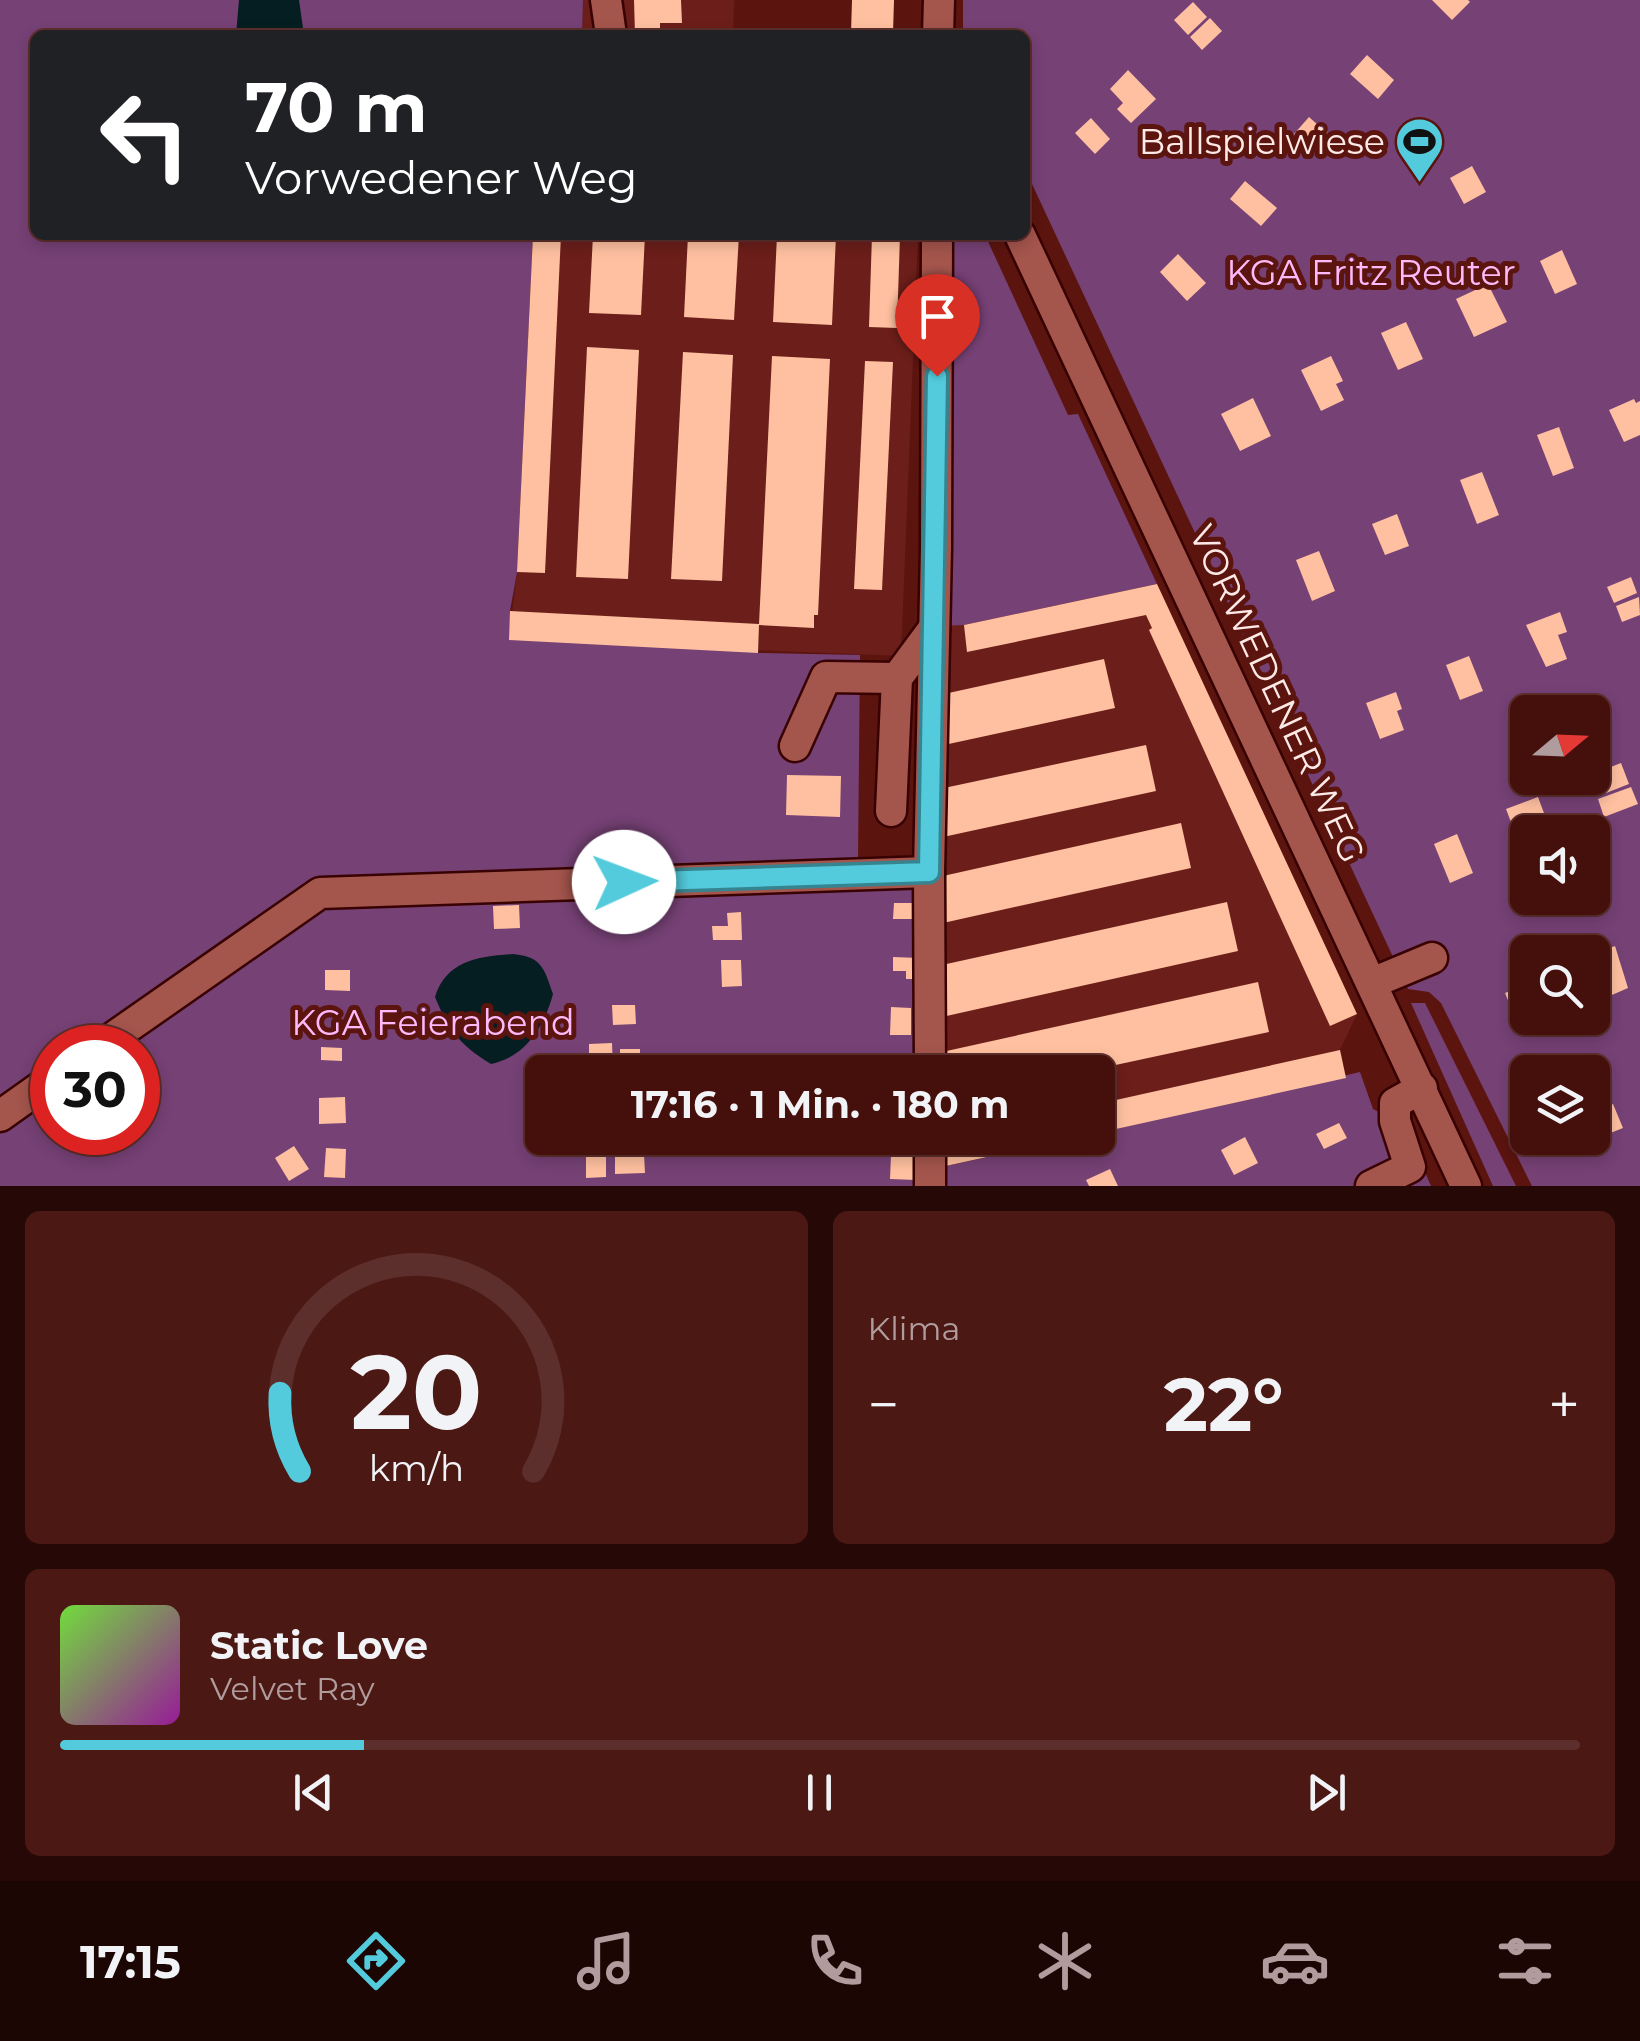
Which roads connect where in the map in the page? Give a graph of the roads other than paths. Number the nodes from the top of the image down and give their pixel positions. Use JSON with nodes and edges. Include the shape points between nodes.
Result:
{"nodes":[{"id":1,"x":606,"y":0,"type":"edge"},
{"id":2,"x":939,"y":0,"type":"edge"},
{"id":3,"x":610,"y":30,"type":"edge"},
{"id":4,"x":939,"y":30,"type":"edge"},
{"id":5,"x":937,"y":240,"type":"edge"},
{"id":6,"x":1022,"y":240,"type":"edge"},
{"id":7,"x":934,"y":628,"type":"junction"},
{"id":8,"x":897,"y":678,"type":"junction"},
{"id":9,"x":794,"y":746,"type":"dead end"},
{"id":10,"x":891,"y":811,"type":"dead end"},
{"id":11,"x":929,"y":872,"type":"junction"},
{"id":12,"x":1432,"y":958,"type":"dead end"},
{"id":13,"x":1372,"y":983,"type":"junction"},
{"id":14,"x":131,"y":1025,"type":"edge"},
{"id":15,"x":930,"y":1055,"type":"edge"},
{"id":16,"x":1422,"y":1088,"type":"junction"},
{"id":17,"x":30,"y":1095,"type":"edge"},
{"id":18,"x":0,"y":1116,"type":"edge"},
{"id":19,"x":930,"y":1155,"type":"edge"},
{"id":20,"x":1411,"y":1176,"type":"edge"},
{"id":21,"x":930,"y":1186,"type":"edge"},
{"id":22,"x":1371,"y":1186,"type":"edge"},
{"id":23,"x":1466,"y":1186,"type":"edge"}],
"edges":[{"from":1,"to":3,"type":"street"},
{"from":2,"to":4,"type":"street"},
{"from":5,"to":7,"type":"street"},
{"from":6,"to":13,"type":"street","name":"VORWEDENER WEG"},
{"from":7,"to":8,"type":"street"},
{"from":7,"to":11,"type":"street"},
{"from":8,"to":9,"type":"street","via":[[826,677]]},
{"from":8,"to":10,"type":"street"},
{"from":11,"to":14,"type":"street","via":[[320,893]]},
{"from":11,"to":15,"type":"street"},
{"from":12,"to":13,"type":"street"},
{"from":13,"to":16,"type":"street","name":"VORWEDENER WEG"},
{"from":16,"to":20,"type":"street","via":[[1395,1103]]},
{"from":16,"to":23,"type":"street","name":"VORWEDENER WEG"},
{"from":17,"to":18,"type":"street"},
{"from":19,"to":21,"type":"street"},
{"from":20,"to":22,"type":"street"}]}
